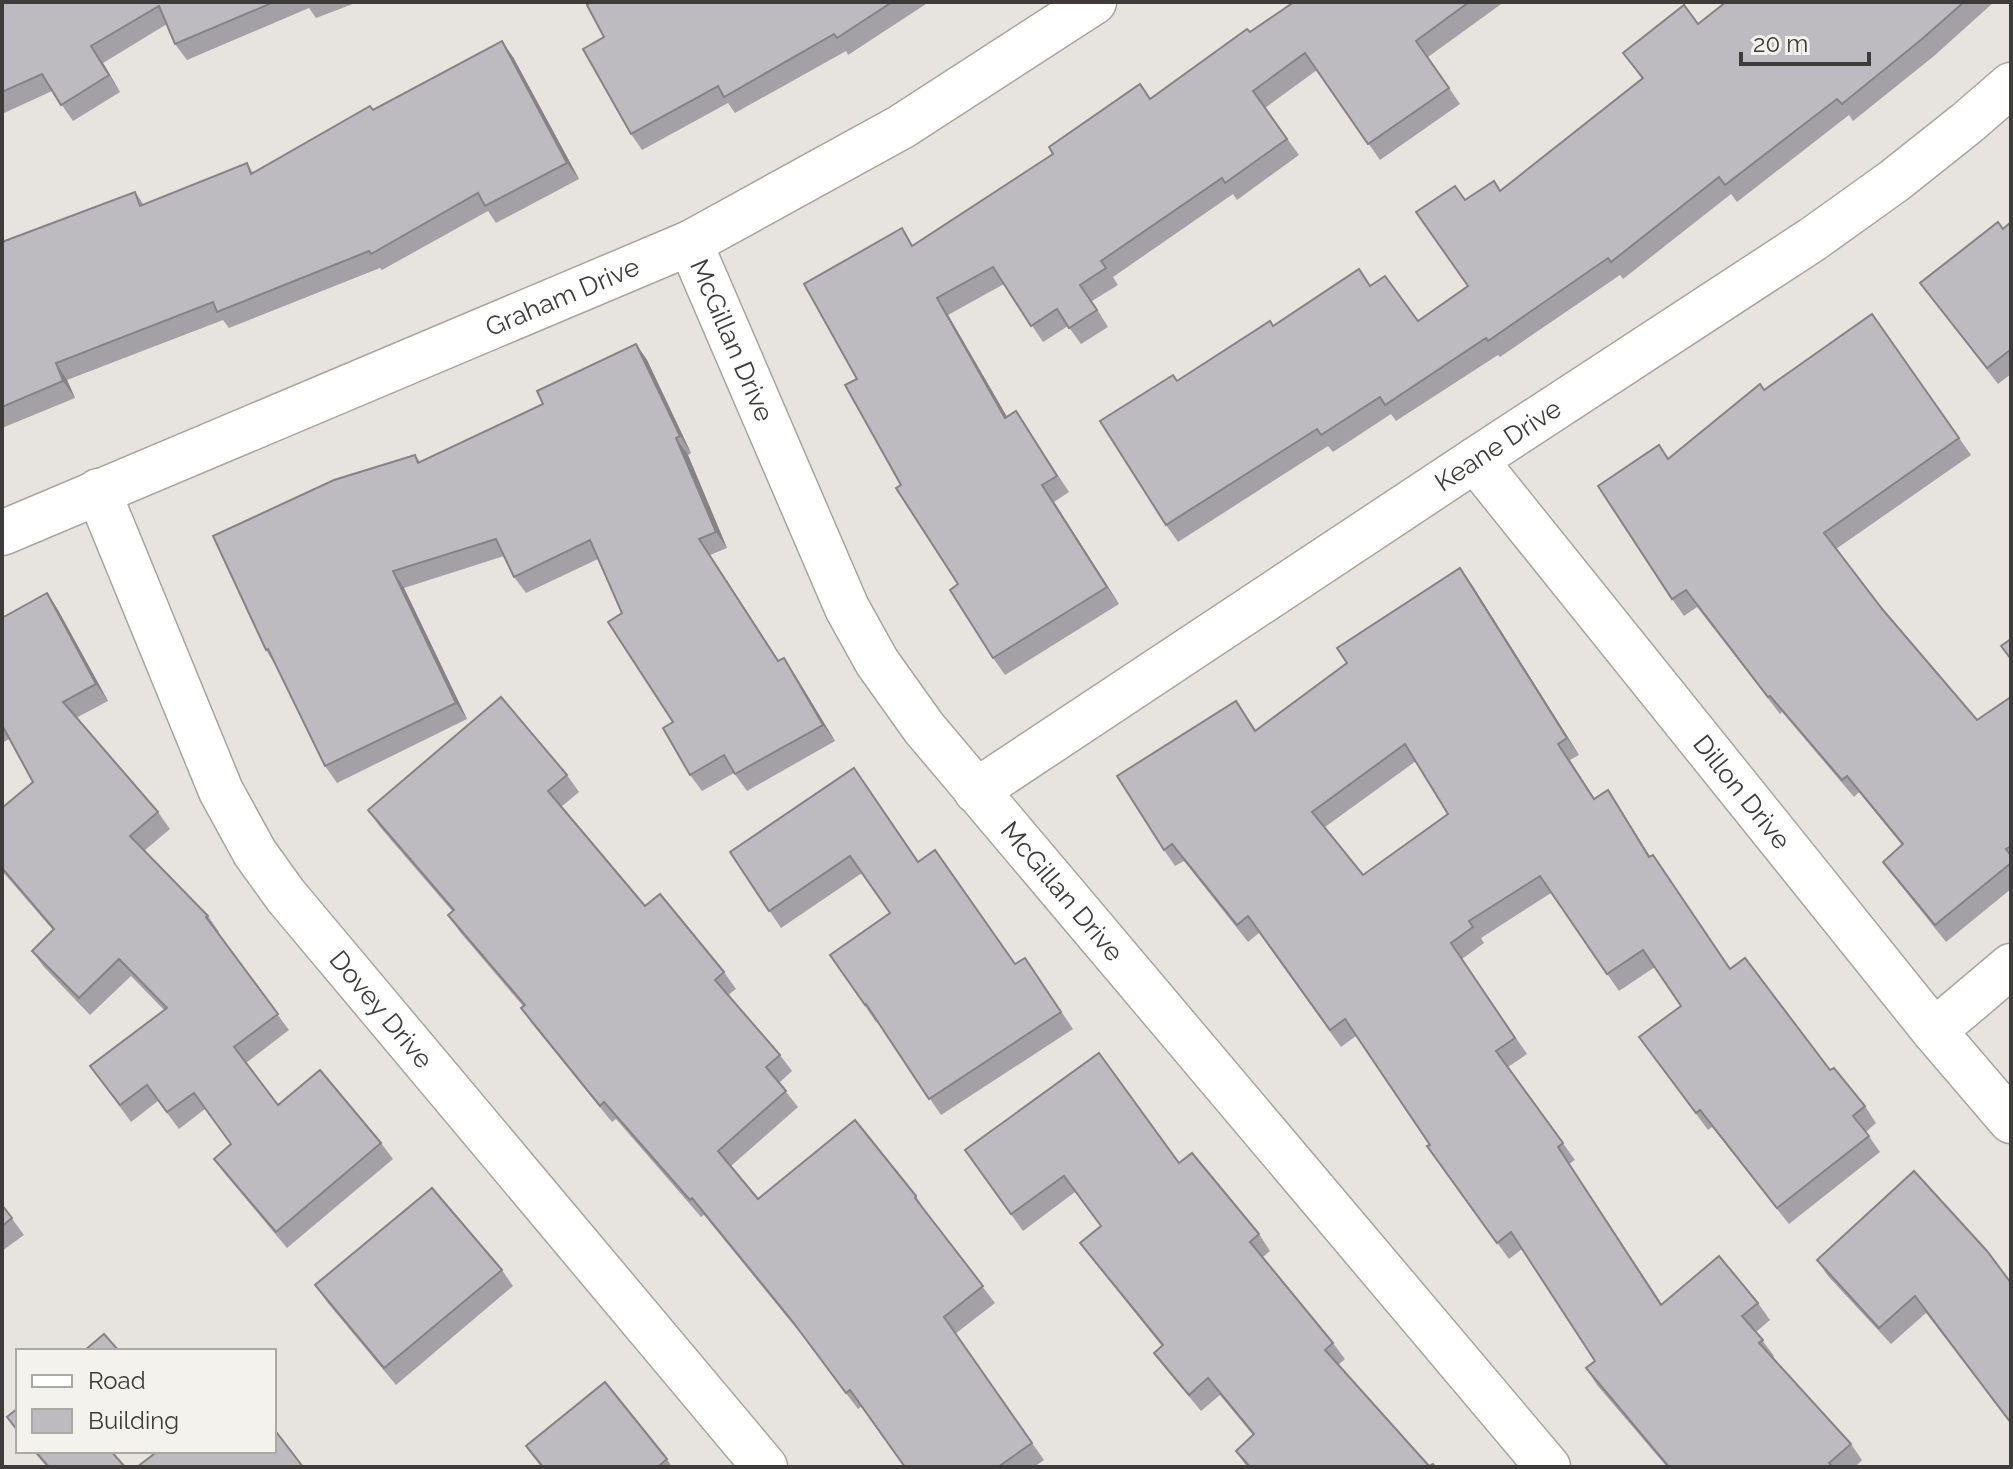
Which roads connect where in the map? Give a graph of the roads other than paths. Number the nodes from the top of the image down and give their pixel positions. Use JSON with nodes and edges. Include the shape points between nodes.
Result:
{"nodes":[{"id":1,"x":1094,"y":2,"type":"edge"},
{"id":2,"x":2011,"y":85,"type":"edge"},
{"id":3,"x":690,"y":243,"type":"junction"},
{"id":4,"x":1475,"y":460,"type":"junction"},
{"id":5,"x":98,"y":491,"type":"junction"},
{"id":6,"x":2,"y":533,"type":"edge"},
{"id":7,"x":976,"y":791,"type":"junction"},
{"id":8,"x":2011,"y":966,"type":"edge"},
{"id":9,"x":1934,"y":1031,"type":"junction"},
{"id":10,"x":2011,"y":1121,"type":"edge"},
{"id":11,"x":765,"y":1467,"type":"edge"},
{"id":12,"x":1548,"y":1467,"type":"edge"}],
"edges":[{"from":1,"to":3,"type":"street","name":"Graham Drive","via":[[901,127]]},
{"from":2,"to":4,"type":"street","name":"Keane Drive","via":[[1813,239]]},
{"from":3,"to":5,"type":"street","name":"Graham Drive"},
{"from":3,"to":7,"type":"street","name":"McGillan Drive","via":[[847,608],[877,662]]},
{"from":4,"to":7,"type":"street","name":"Keane Drive"},
{"from":4,"to":9,"type":"street","name":"Dillon Drive"},
{"from":5,"to":6,"type":"street","name":"Graham Drive"},
{"from":5,"to":11,"type":"street","name":"Dovey Drive","via":[[221,791],[255,853]]},
{"from":7,"to":12,"type":"street","name":"McGillan Drive"},
{"from":8,"to":9,"type":"street"},
{"from":9,"to":10,"type":"street","name":"Dillon Drive"}]}
